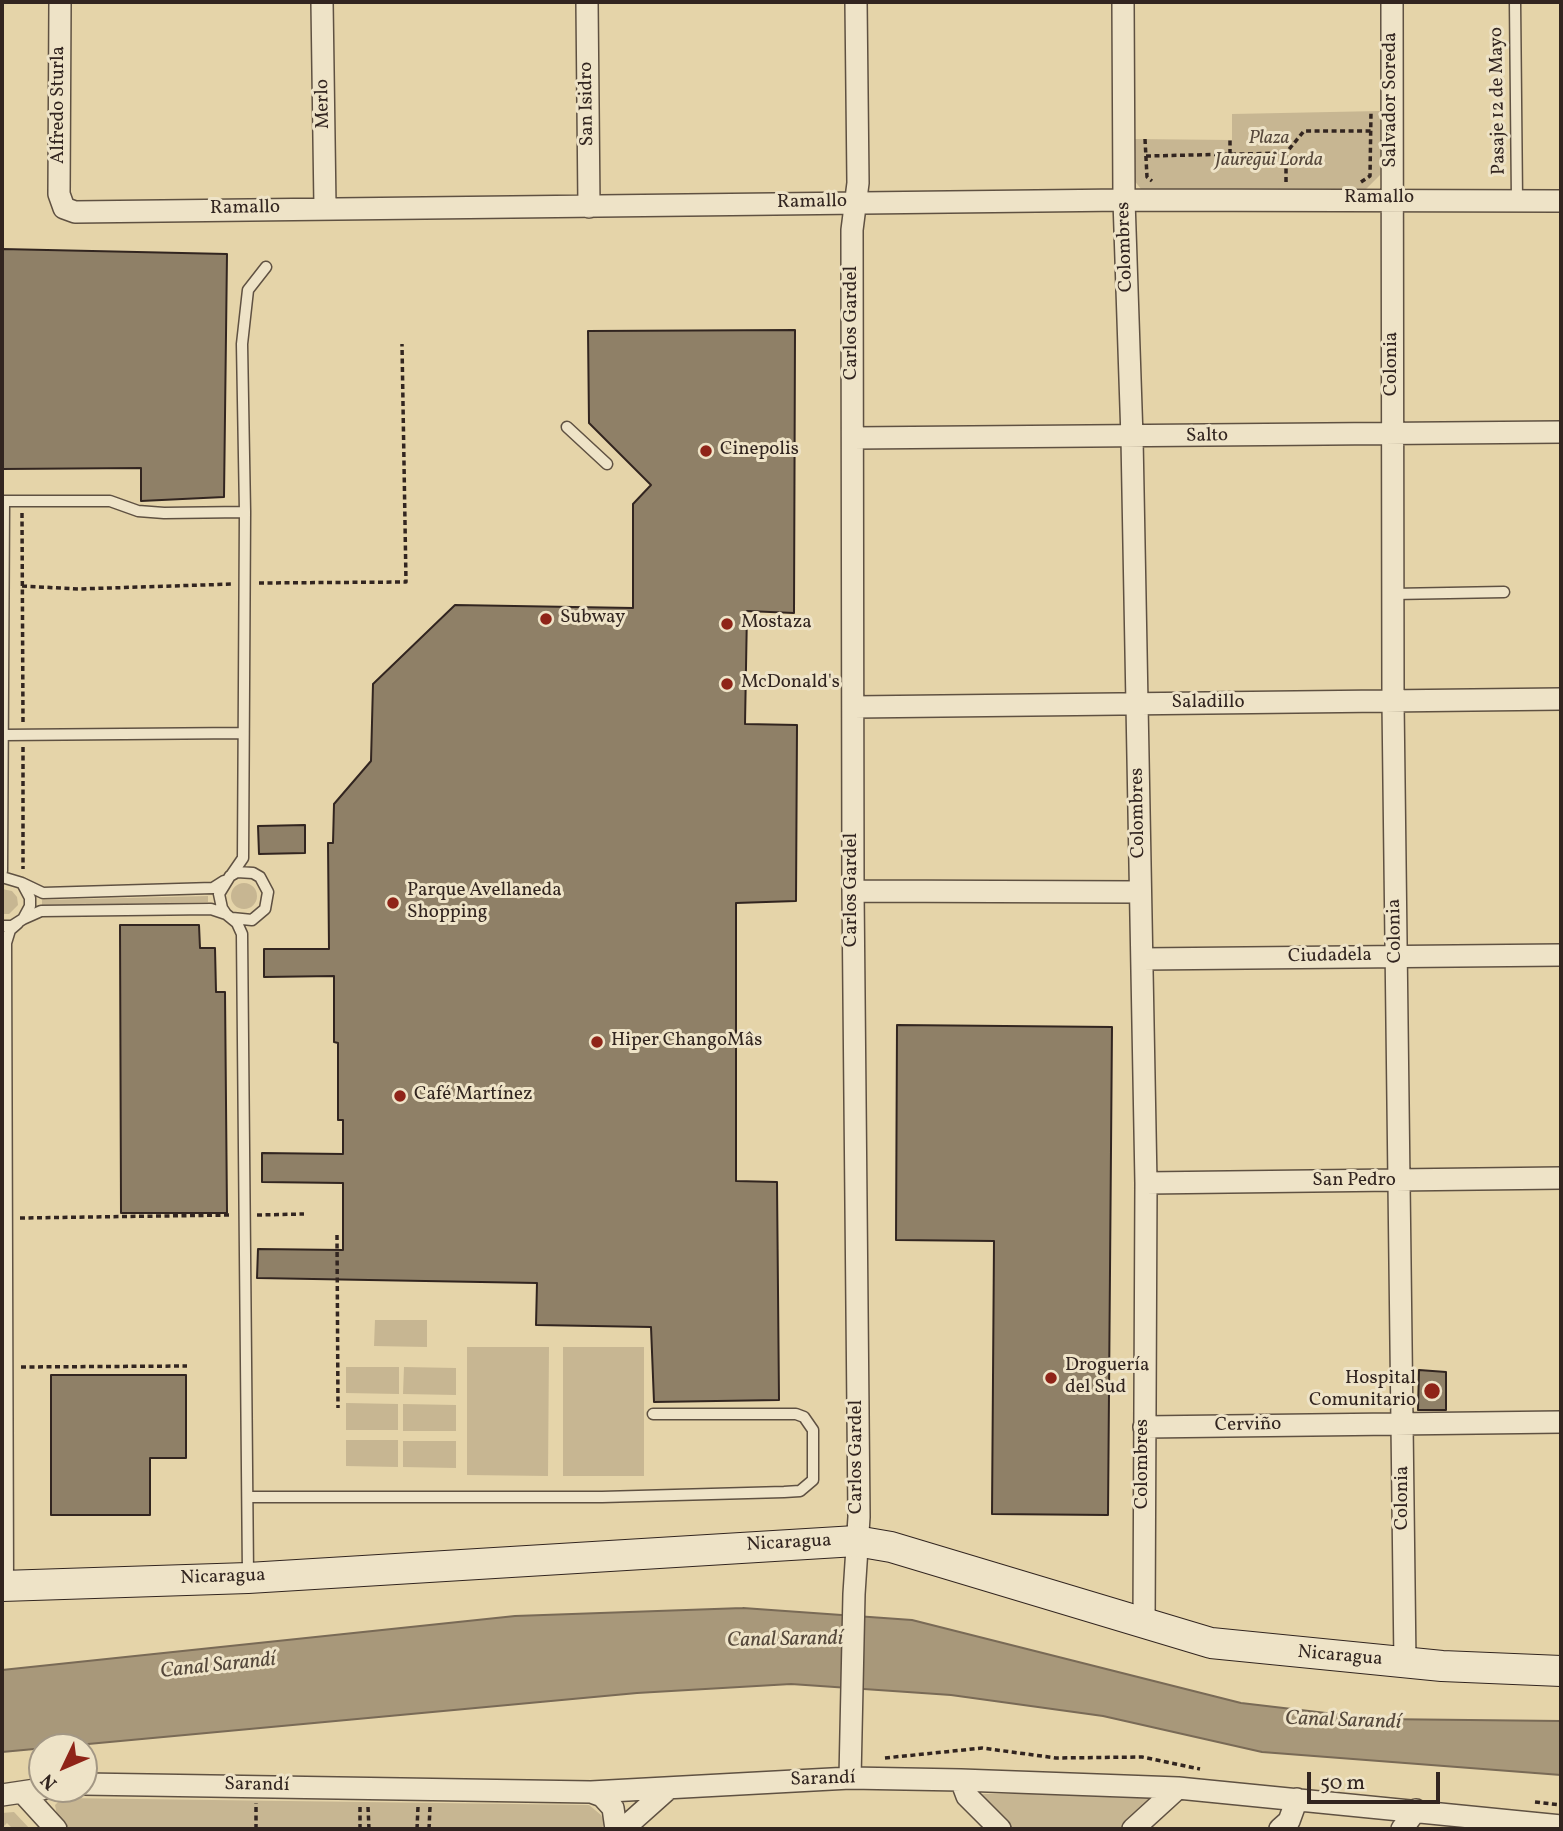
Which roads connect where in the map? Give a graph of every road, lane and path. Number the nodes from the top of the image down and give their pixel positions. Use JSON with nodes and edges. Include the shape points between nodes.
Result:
{"nodes":[{"id":1,"x":61,"y":2,"type":"edge"},
{"id":2,"x":322,"y":2,"type":"edge"},
{"id":3,"x":587,"y":2,"type":"edge"},
{"id":4,"x":856,"y":2,"type":"edge"},
{"id":5,"x":1122,"y":2,"type":"edge"},
{"id":6,"x":1392,"y":2,"type":"edge"},
{"id":7,"x":1515,"y":2,"type":"edge"},
{"id":8,"x":1371,"y":112,"type":"dead end"},
{"id":9,"x":1371,"y":131,"type":"junction"},
{"id":10,"x":1145,"y":139,"type":"dead end"},
{"id":11,"x":1230,"y":140,"type":"dead end"},
{"id":12,"x":1286,"y":153,"type":"junction"},
{"id":13,"x":1230,"y":155,"type":"junction"},
{"id":14,"x":1146,"y":156,"type":"junction"},
{"id":15,"x":1155,"y":184,"type":"dead end"},
{"id":16,"x":1273,"y":184,"type":"dead end"},
{"id":17,"x":1286,"y":184,"type":"junction"},
{"id":18,"x":1298,"y":184,"type":"dead end"},
{"id":19,"x":1357,"y":184,"type":"dead end"},
{"id":20,"x":1392,"y":198,"type":"junction"},
{"id":21,"x":1124,"y":200,"type":"junction"},
{"id":22,"x":1517,"y":200,"type":"junction"},
{"id":23,"x":1561,"y":201,"type":"edge"},
{"id":24,"x":857,"y":202,"type":"junction"},
{"id":25,"x":325,"y":207,"type":"junction"},
{"id":26,"x":589,"y":207,"type":"junction"},
{"id":27,"x":64,"y":208,"type":"joint"},
{"id":28,"x":266,"y":267,"type":"dead end"},
{"id":29,"x":402,"y":344,"type":"dead end"},
{"id":30,"x":567,"y":428,"type":"dead end"},
{"id":31,"x":1561,"y":432,"type":"edge"},
{"id":32,"x":1393,"y":435,"type":"junction"},
{"id":33,"x":853,"y":438,"type":"junction"},
{"id":34,"x":1132,"y":438,"type":"junction"},
{"id":35,"x":607,"y":464,"type":"dead end"},
{"id":36,"x":3,"y":501,"type":"edge"},
{"id":37,"x":22,"y":502,"type":"junction"},
{"id":38,"x":244,"y":512,"type":"junction"},
{"id":39,"x":243,"y":584,"type":"junction"},
{"id":40,"x":22,"y":586,"type":"junction"},
{"id":41,"x":1504,"y":592,"type":"dead end"},
{"id":42,"x":1393,"y":594,"type":"junction"},
{"id":43,"x":1561,"y":699,"type":"edge"},
{"id":44,"x":1393,"y":702,"type":"junction"},
{"id":45,"x":1138,"y":704,"type":"junction"},
{"id":46,"x":854,"y":707,"type":"junction"},
{"id":47,"x":243,"y":733,"type":"junction"},
{"id":48,"x":23,"y":734,"type":"junction"},
{"id":49,"x":4,"y":735,"type":"junction"},
{"id":50,"x":3,"y":810,"type":"edge"},
{"id":51,"x":243,"y":858,"type":"junction"},
{"id":52,"x":2,"y":872,"type":"edge"},
{"id":53,"x":253,"y":873,"type":"junction"},
{"id":54,"x":21,"y":878,"type":"junction"},
{"id":55,"x":227,"y":878,"type":"junction"},
{"id":56,"x":853,"y":891,"type":"junction"},
{"id":57,"x":1140,"y":892,"type":"junction"},
{"id":58,"x":229,"y":916,"type":"junction"},
{"id":59,"x":252,"y":919,"type":"junction"},
{"id":60,"x":20,"y":921,"type":"junction"},
{"id":61,"x":2,"y":926,"type":"edge"},
{"id":62,"x":242,"y":934,"type":"junction"},
{"id":63,"x":4,"y":937,"type":"edge"},
{"id":64,"x":1561,"y":955,"type":"edge"},
{"id":65,"x":1397,"y":956,"type":"junction"},
{"id":66,"x":1142,"y":958,"type":"junction"},
{"id":67,"x":4,"y":993,"type":"edge"},
{"id":68,"x":4,"y":1147,"type":"edge"},
{"id":69,"x":1561,"y":1178,"type":"edge"},
{"id":70,"x":1400,"y":1182,"type":"junction"},
{"id":71,"x":1146,"y":1183,"type":"junction"},
{"id":72,"x":20,"y":1205,"type":"dead end"},
{"id":73,"x":304,"y":1214,"type":"dead end"},
{"id":74,"x":244,"y":1215,"type":"junction"},
{"id":75,"x":20,"y":1218,"type":"junction"},
{"id":76,"x":20,"y":1230,"type":"dead end"},
{"id":77,"x":337,"y":1235,"type":"dead end"},
{"id":78,"x":4,"y":1350,"type":"edge"},
{"id":79,"x":19,"y":1354,"type":"dead end"},
{"id":80,"x":187,"y":1366,"type":"dead end"},
{"id":81,"x":338,"y":1408,"type":"dead end"},
{"id":82,"x":653,"y":1414,"type":"dead end"},
{"id":83,"x":1404,"y":1423,"type":"junction"},
{"id":84,"x":1561,"y":1423,"type":"edge"},
{"id":85,"x":1144,"y":1427,"type":"junction"},
{"id":86,"x":248,"y":1497,"type":"junction"},
{"id":87,"x":4,"y":1534,"type":"edge"},
{"id":88,"x":856,"y":1541,"type":"junction"},
{"id":89,"x":248,"y":1578,"type":"junction"},
{"id":90,"x":5,"y":1586,"type":"edge"},
{"id":91,"x":1143,"y":1625,"type":"junction"},
{"id":92,"x":1405,"y":1663,"type":"junction"},
{"id":93,"x":1561,"y":1671,"type":"edge"},
{"id":94,"x":850,"y":1778,"type":"junction"},
{"id":95,"x":961,"y":1780,"type":"junction"},
{"id":96,"x":98,"y":1784,"type":"edge"},
{"id":97,"x":256,"y":1786,"type":"junction"},
{"id":98,"x":669,"y":1788,"type":"junction"},
{"id":99,"x":1178,"y":1788,"type":"junction"},
{"id":100,"x":28,"y":1792,"type":"edge"},
{"id":101,"x":591,"y":1792,"type":"junction"},
{"id":102,"x":2,"y":1796,"type":"edge"},
{"id":103,"x":1297,"y":1799,"type":"junction"},
{"id":104,"x":40,"y":1803,"type":"edge"},
{"id":105,"x":1416,"y":1810,"type":"junction"},
{"id":106,"x":647,"y":1822,"type":"edge"},
{"id":107,"x":1529,"y":1826,"type":"edge"},
{"id":108,"x":1561,"y":1826,"type":"edge"},
{"id":109,"x":1289,"y":1827,"type":"edge"},
{"id":110,"x":56,"y":1829,"type":"edge"},
{"id":111,"x":256,"y":1829,"type":"edge"},
{"id":112,"x":616,"y":1829,"type":"edge"},
{"id":113,"x":623,"y":1829,"type":"edge"},
{"id":114,"x":998,"y":1829,"type":"edge"},
{"id":115,"x":1133,"y":1829,"type":"edge"},
{"id":116,"x":1402,"y":1829,"type":"edge"}],
"edges":[{"from":1,"to":27,"type":"street","name":"Alfredo Sturla","via":[[59,194]]},
{"from":2,"to":25,"type":"street","name":"Merlo"},
{"from":3,"to":26,"type":"street","name":"San Isidro"},
{"from":4,"to":24,"type":"street","name":"Carlos Gardel"},
{"from":5,"to":21,"type":"street","name":"Colombres"},
{"from":6,"to":20,"type":"street","name":"Salvador Soreda"},
{"from":7,"to":22,"type":"lane","name":"Pasaje 12 de Mayo"},
{"from":8,"to":9,"type":"path"},
{"from":9,"to":12,"type":"path","via":[[1304,131]]},
{"from":9,"to":19,"type":"path","via":[[1370,176]]},
{"from":10,"to":14,"type":"path"},
{"from":11,"to":13,"type":"path"},
{"from":12,"to":13,"type":"path"},
{"from":12,"to":17,"type":"path"},
{"from":13,"to":14,"type":"path"},
{"from":14,"to":15,"type":"path","via":[[1147,177]]},
{"from":16,"to":17,"type":"path"},
{"from":17,"to":18,"type":"path"},
{"from":20,"to":21,"type":"street","name":"Ramallo"},
{"from":20,"to":22,"type":"street","name":"Ramallo"},
{"from":20,"to":32,"type":"street","name":"Colonia"},
{"from":21,"to":24,"type":"street","name":"Ramallo"},
{"from":21,"to":34,"type":"street","name":"Colombres"},
{"from":22,"to":23,"type":"street","name":"Ramallo"},
{"from":24,"to":26,"type":"street","name":"Ramallo"},
{"from":24,"to":33,"type":"street","name":"Carlos Gardel","via":[[852,230]]},
{"from":25,"to":26,"type":"street","name":"Ramallo"},
{"from":25,"to":27,"type":"street","name":"Ramallo","via":[[75,212]]},
{"from":28,"to":38,"type":"lane","via":[[252,282],[244,309]]},
{"from":29,"to":39,"type":"path","via":[[406,582]]},
{"from":30,"to":35,"type":"lane"},
{"from":31,"to":32,"type":"street","name":"Salto"},
{"from":32,"to":34,"type":"street","name":"Salto"},
{"from":32,"to":42,"type":"street","name":"Colonia"},
{"from":33,"to":34,"type":"street","name":"Salto"},
{"from":33,"to":46,"type":"street","name":"Carlos Gardel"},
{"from":34,"to":45,"type":"street","name":"Colombres"},
{"from":36,"to":37,"type":"lane"},
{"from":36,"to":49,"type":"lane"},
{"from":37,"to":38,"type":"lane","via":[[110,501],[164,513]]},
{"from":37,"to":40,"type":"path"},
{"from":38,"to":39,"type":"lane"},
{"from":39,"to":40,"type":"path","via":[[112,589]]},
{"from":39,"to":47,"type":"lane"},
{"from":40,"to":48,"type":"path"},
{"from":41,"to":42,"type":"lane"},
{"from":42,"to":44,"type":"street","name":"Colonia"},
{"from":43,"to":44,"type":"street","name":"Saladillo"},
{"from":44,"to":45,"type":"street","name":"Saladillo"},
{"from":44,"to":65,"type":"street","name":"Colonia"},
{"from":45,"to":46,"type":"street","name":"Saladillo"},
{"from":45,"to":57,"type":"street","name":"Colombres"},
{"from":46,"to":56,"type":"street","name":"Carlos Gardel"},
{"from":47,"to":48,"type":"lane"},
{"from":47,"to":51,"type":"lane"},
{"from":48,"to":49,"type":"lane"},
{"from":48,"to":54,"type":"path"},
{"from":49,"to":50,"type":"lane"},
{"from":50,"to":52,"type":"lane"},
{"from":51,"to":53,"type":"lane"},
{"from":51,"to":55,"type":"lane"},
{"from":52,"to":54,"type":"lane"},
{"from":53,"to":55,"type":"lane","via":[[237,872]]},
{"from":53,"to":59,"type":"lane","via":[[265,884],[268,901]]},
{"from":54,"to":55,"type":"lane","via":[[43,893],[213,888]]},
{"from":54,"to":60,"type":"lane","via":[[30,906]]},
{"from":55,"to":58,"type":"lane","via":[[219,902]]},
{"from":56,"to":57,"type":"street"},
{"from":56,"to":88,"type":"street","name":"Carlos Gardel"},
{"from":57,"to":66,"type":"street","name":"Colombres"},
{"from":58,"to":59,"type":"lane"},
{"from":58,"to":60,"type":"lane","via":[[211,909],[41,911]]},
{"from":58,"to":62,"type":"lane"},
{"from":59,"to":62,"type":"lane"},
{"from":60,"to":61,"type":"lane"},
{"from":60,"to":63,"type":"lane"},
{"from":62,"to":74,"type":"lane"},
{"from":63,"to":67,"type":"lane"},
{"from":64,"to":65,"type":"street","name":"Ciudadela"},
{"from":65,"to":66,"type":"street","name":"Ciudadela"},
{"from":65,"to":70,"type":"street","name":"Colonia"},
{"from":66,"to":71,"type":"street","name":"Colombres"},
{"from":67,"to":68,"type":"lane"},
{"from":68,"to":78,"type":"lane"},
{"from":69,"to":70,"type":"street","name":"San Pedro"},
{"from":70,"to":71,"type":"street","name":"San Pedro"},
{"from":70,"to":83,"type":"street","name":"Colonia"},
{"from":71,"to":85,"type":"street","name":"Colombres"},
{"from":72,"to":75,"type":"path"},
{"from":73,"to":74,"type":"path"},
{"from":74,"to":75,"type":"path"},
{"from":74,"to":86,"type":"lane"},
{"from":75,"to":76,"type":"path"},
{"from":77,"to":81,"type":"path"},
{"from":78,"to":87,"type":"lane"},
{"from":79,"to":80,"type":"path","via":[[19,1367]]},
{"from":82,"to":86,"type":"lane","via":[[804,1417],[813,1430],[813,1480],[800,1491],[784,1492]]},
{"from":83,"to":84,"type":"street","name":"Cerviño"},
{"from":83,"to":85,"type":"street","name":"Cerviño"},
{"from":83,"to":92,"type":"street","name":"Colonia"},
{"from":85,"to":91,"type":"street","name":"Colombres"},
{"from":86,"to":89,"type":"lane"},
{"from":87,"to":90,"type":"lane"},
{"from":88,"to":89,"type":"main road","name":"Nicaragua"},
{"from":88,"to":91,"type":"main road","name":"Nicaragua","via":[[891,1547]]},
{"from":88,"to":94,"type":"street","name":"Carlos Gardel"},
{"from":89,"to":90,"type":"main road","name":"Nicaragua"},
{"from":91,"to":92,"type":"main road","name":"Nicaragua","via":[[1211,1643]]},
{"from":92,"to":93,"type":"main road","name":"Nicaragua"},
{"from":94,"to":95,"type":"street","name":"Sarandí"},
{"from":94,"to":98,"type":"street","name":"Sarandí"},
{"from":95,"to":99,"type":"street","name":"Sarandí"},
{"from":95,"to":114,"type":"street","via":[[967,1796]]},
{"from":96,"to":97,"type":"street","name":"Sarandí"},
{"from":97,"to":101,"type":"street","name":"Sarandí"},
{"from":97,"to":111,"type":"path"},
{"from":98,"to":101,"type":"street","name":"Sarandí"},
{"from":98,"to":106,"type":"street"},
{"from":99,"to":103,"type":"street","name":"Sarandí"},
{"from":99,"to":115,"type":"street"},
{"from":100,"to":102,"type":"street"},
{"from":101,"to":112,"type":"street","via":[[613,1808]]},
{"from":103,"to":105,"type":"street","name":"Sarandí"},
{"from":103,"to":109,"type":"street"},
{"from":104,"to":110,"type":"street"},
{"from":105,"to":107,"type":"street","name":"Sarandí"},
{"from":105,"to":116,"type":"street"},
{"from":106,"to":113,"type":"street"},
{"from":107,"to":108,"type":"street","name":"Sarandí"}]}
